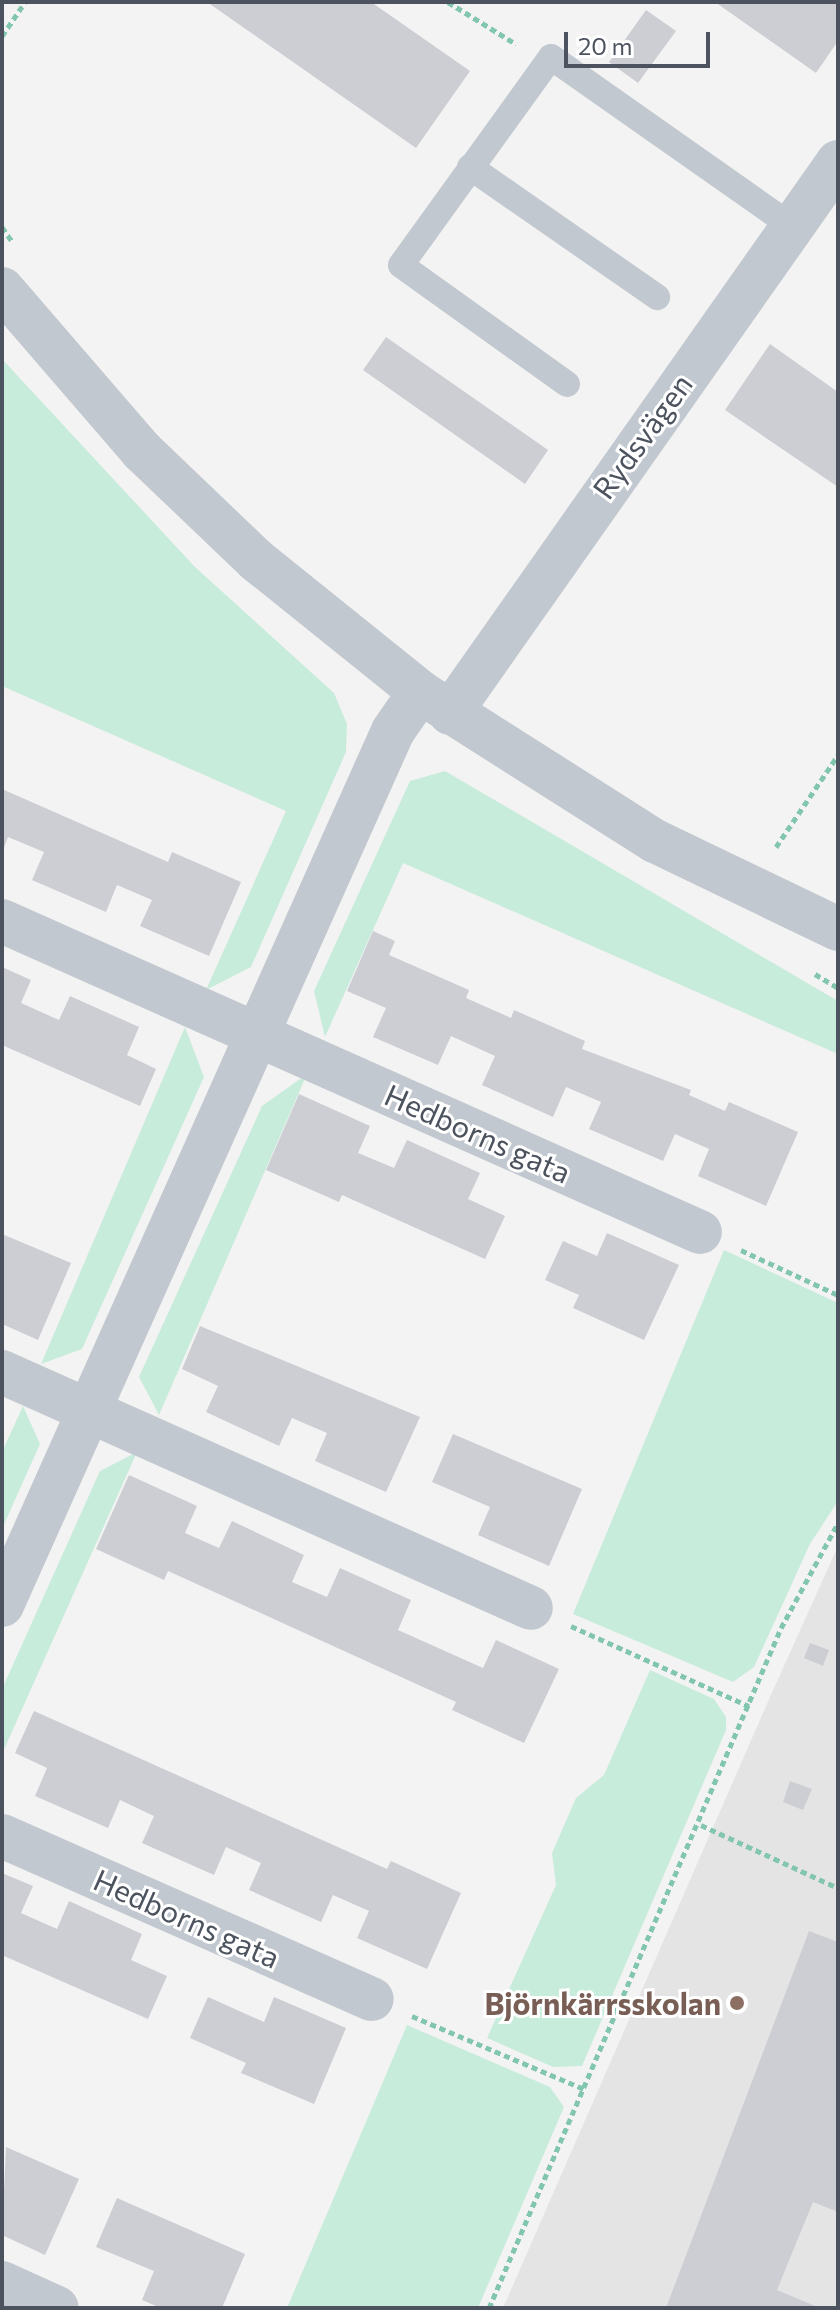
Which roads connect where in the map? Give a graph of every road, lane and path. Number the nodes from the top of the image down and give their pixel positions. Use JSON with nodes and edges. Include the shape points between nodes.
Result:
{"nodes":[{"id":1,"x":25,"y":2,"type":"edge"},
{"id":2,"x":448,"y":2,"type":"edge"},
{"id":3,"x":2,"y":36,"type":"edge"},
{"id":4,"x":551,"y":57,"type":"junction"},
{"id":5,"x":838,"y":162,"type":"edge"},
{"id":6,"x":470,"y":167,"type":"junction"},
{"id":7,"x":2,"y":227,"type":"edge"},
{"id":8,"x":793,"y":227,"type":"junction"},
{"id":9,"x":10,"y":270,"type":"edge"},
{"id":10,"x":657,"y":297,"type":"dead end"},
{"id":11,"x":567,"y":384,"type":"dead end"},
{"id":12,"x":435,"y":703,"type":"junction"},
{"id":13,"x":838,"y":755,"type":"edge"},
{"id":14,"x":785,"y":857,"type":"dead end"},
{"id":15,"x":2,"y":921,"type":"edge"},
{"id":16,"x":838,"y":929,"type":"edge"},
{"id":17,"x":256,"y":1034,"type":"junction"},
{"id":18,"x":700,"y":1232,"type":"joint"},
{"id":19,"x":838,"y":1295,"type":"edge"},
{"id":20,"x":2,"y":1372,"type":"edge"},
{"id":21,"x":90,"y":1411,"type":"junction"},
{"id":22,"x":838,"y":1523,"type":"edge"},
{"id":23,"x":2,"y":1605,"type":"edge"},
{"id":24,"x":531,"y":1608,"type":"joint"},
{"id":25,"x":749,"y":1706,"type":"junction"},
{"id":26,"x":701,"y":1825,"type":"junction"},
{"id":27,"x":2,"y":1836,"type":"edge"},
{"id":28,"x":838,"y":1888,"type":"edge"},
{"id":29,"x":372,"y":1999,"type":"joint"},
{"id":30,"x":584,"y":2089,"type":"junction"},
{"id":31,"x":2,"y":2283,"type":"edge"},
{"id":32,"x":57,"y":2308,"type":"edge"},
{"id":33,"x":489,"y":2308,"type":"edge"}],
"edges":[{"from":1,"to":3,"type":"path"},
{"from":2,"to":4,"type":"path","via":[[494,36]]},
{"from":4,"to":6,"type":"lane"},
{"from":4,"to":8,"type":"lane"},
{"from":5,"to":8,"type":"street","name":"Rydsvägen"},
{"from":6,"to":10,"type":"lane"},
{"from":6,"to":11,"type":"lane","via":[[401,265]]},
{"from":7,"to":9,"type":"path"},
{"from":8,"to":12,"type":"street","name":"Rydsvägen"},
{"from":9,"to":12,"type":"street","via":[[142,451],[256,560]]},
{"from":12,"to":16,"type":"street","via":[[655,841]]},
{"from":12,"to":17,"type":"street","via":[[393,731]]},
{"from":13,"to":14,"type":"path","via":[[772,853]]},
{"from":15,"to":17,"type":"street","name":"Hedborns gata"},
{"from":17,"to":18,"type":"street","name":"Hedborns gata"},
{"from":17,"to":21,"type":"street"},
{"from":18,"to":19,"type":"path"},
{"from":20,"to":21,"type":"street"},
{"from":21,"to":23,"type":"street"},
{"from":21,"to":24,"type":"street"},
{"from":22,"to":25,"type":"path","via":[[812,1563]]},
{"from":24,"to":25,"type":"path"},
{"from":25,"to":26,"type":"path"},
{"from":26,"to":28,"type":"path"},
{"from":26,"to":30,"type":"path"},
{"from":27,"to":29,"type":"street","name":"Hedborns gata"},
{"from":29,"to":30,"type":"path"},
{"from":30,"to":33,"type":"path"},
{"from":31,"to":32,"type":"street"}]}
